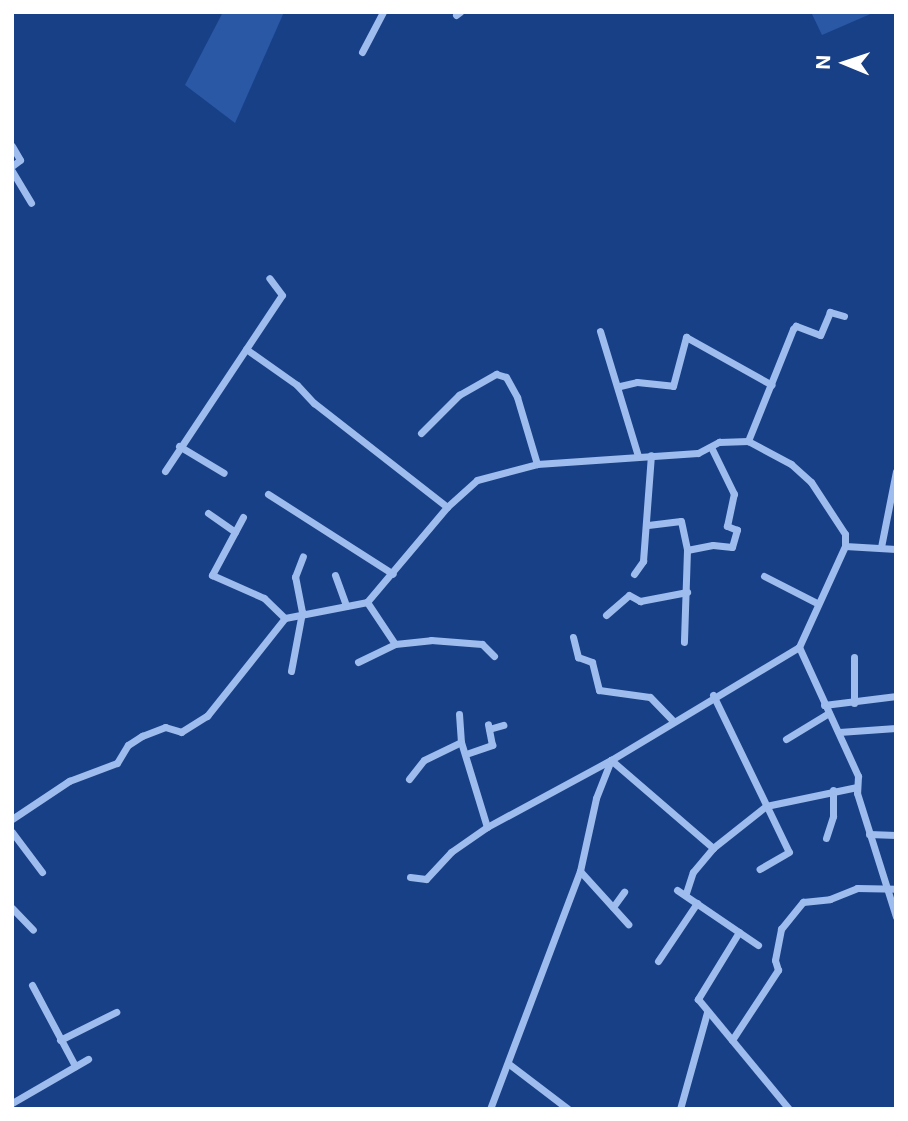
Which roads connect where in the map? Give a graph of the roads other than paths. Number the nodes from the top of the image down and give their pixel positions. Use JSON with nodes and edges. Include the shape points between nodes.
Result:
{"nodes":[{"id":1,"x":383,"y":12,"type":"edge"},
{"id":2,"x":362,"y":52,"type":"dead end"},
{"id":3,"x":12,"y":146,"type":"edge"},
{"id":4,"x":12,"y":166,"type":"edge"},
{"id":5,"x":12,"y":171,"type":"edge"},
{"id":6,"x":31,"y":203,"type":"dead end"},
{"id":7,"x":269,"y":278,"type":"dead end"},
{"id":8,"x":844,"y":316,"type":"dead end"},
{"id":9,"x":600,"y":331,"type":"dead end"},
{"id":10,"x":246,"y":349,"type":"junction"},
{"id":11,"x":772,"y":384,"type":"junction"},
{"id":12,"x":620,"y":386,"type":"junction"},
{"id":13,"x":421,"y":433,"type":"dead end"},
{"id":14,"x":748,"y":441,"type":"junction"},
{"id":15,"x":179,"y":446,"type":"junction"},
{"id":16,"x":711,"y":447,"type":"junction"},
{"id":17,"x":651,"y":455,"type":"junction"},
{"id":18,"x":638,"y":456,"type":"junction"},
{"id":19,"x":537,"y":464,"type":"junction"},
{"id":20,"x":165,"y":471,"type":"dead end"},
{"id":21,"x":896,"y":471,"type":"edge"},
{"id":22,"x":224,"y":473,"type":"dead end"},
{"id":23,"x":268,"y":494,"type":"dead end"},
{"id":24,"x":447,"y":507,"type":"junction"},
{"id":25,"x":208,"y":513,"type":"dead end"},
{"id":26,"x":243,"y":517,"type":"dead end"},
{"id":27,"x":648,"y":525,"type":"junction"},
{"id":28,"x":236,"y":532,"type":"junction"},
{"id":29,"x":845,"y":545,"type":"junction"},
{"id":30,"x":881,"y":547,"type":"junction"},
{"id":31,"x":896,"y":549,"type":"edge"},
{"id":32,"x":687,"y":550,"type":"junction"},
{"id":33,"x":303,"y":556,"type":"dead end"},
{"id":34,"x":393,"y":574,"type":"junction"},
{"id":35,"x":634,"y":574,"type":"dead end"},
{"id":36,"x":335,"y":575,"type":"dead end"},
{"id":37,"x":764,"y":576,"type":"dead end"},
{"id":38,"x":687,"y":592,"type":"junction"},
{"id":39,"x":367,"y":602,"type":"junction"},
{"id":40,"x":817,"y":603,"type":"junction"},
{"id":41,"x":346,"y":606,"type":"junction"},
{"id":42,"x":302,"y":612,"type":"junction"},
{"id":43,"x":606,"y":615,"type":"dead end"},
{"id":44,"x":285,"y":618,"type":"junction"},
{"id":45,"x":573,"y":637,"type":"dead end"},
{"id":46,"x":684,"y":642,"type":"dead end"},
{"id":47,"x":395,"y":644,"type":"junction"},
{"id":48,"x":799,"y":647,"type":"junction"},
{"id":49,"x":494,"y":656,"type":"dead end"},
{"id":50,"x":854,"y":657,"type":"dead end"},
{"id":51,"x":358,"y":662,"type":"dead end"},
{"id":52,"x":291,"y":671,"type":"dead end"},
{"id":53,"x":713,"y":695,"type":"junction"},
{"id":54,"x":896,"y":696,"type":"edge"},
{"id":55,"x":854,"y":703,"type":"junction"},
{"id":56,"x":824,"y":705,"type":"junction"},
{"id":57,"x":829,"y":713,"type":"junction"},
{"id":58,"x":459,"y":714,"type":"dead end"},
{"id":59,"x":673,"y":720,"type":"junction"},
{"id":60,"x":503,"y":725,"type":"dead end"},
{"id":61,"x":896,"y":728,"type":"edge"},
{"id":62,"x":839,"y":732,"type":"junction"},
{"id":63,"x":786,"y":739,"type":"dead end"},
{"id":64,"x":461,"y":742,"type":"junction"},
{"id":65,"x":466,"y":754,"type":"junction"},
{"id":66,"x":611,"y":760,"type":"junction"},
{"id":67,"x":409,"y":779,"type":"dead end"},
{"id":68,"x":856,"y":787,"type":"junction"},
{"id":69,"x":833,"y":790,"type":"junction"},
{"id":70,"x":766,"y":806,"type":"junction"},
{"id":71,"x":12,"y":819,"type":"edge"},
{"id":72,"x":487,"y":827,"type":"junction"},
{"id":73,"x":12,"y":832,"type":"edge"},
{"id":74,"x":869,"y":835,"type":"junction"},
{"id":75,"x":896,"y":835,"type":"edge"},
{"id":76,"x":825,"y":838,"type":"dead end"},
{"id":77,"x":713,"y":848,"type":"junction"},
{"id":78,"x":760,"y":869,"type":"dead end"},
{"id":79,"x":580,"y":871,"type":"junction"},
{"id":80,"x":42,"y":872,"type":"dead end"},
{"id":81,"x":411,"y":877,"type":"dead end"},
{"id":82,"x":892,"y":889,"type":"edge"},
{"id":83,"x":677,"y":890,"type":"dead end"},
{"id":84,"x":624,"y":892,"type":"dead end"},
{"id":85,"x":686,"y":893,"type":"junction"},
{"id":86,"x":697,"y":903,"type":"junction"},
{"id":87,"x":12,"y":908,"type":"edge"},
{"id":88,"x":613,"y":908,"type":"junction"},
{"id":89,"x":896,"y":917,"type":"edge"},
{"id":90,"x":628,"y":924,"type":"dead end"},
{"id":91,"x":33,"y":930,"type":"dead end"},
{"id":92,"x":739,"y":932,"type":"junction"},
{"id":93,"x":758,"y":945,"type":"dead end"},
{"id":94,"x":658,"y":961,"type":"dead end"},
{"id":95,"x":32,"y":985,"type":"dead end"},
{"id":96,"x":116,"y":1012,"type":"dead end"},
{"id":97,"x":707,"y":1012,"type":"junction"},
{"id":98,"x":60,"y":1040,"type":"junction"},
{"id":99,"x":732,"y":1040,"type":"junction"},
{"id":100,"x":88,"y":1059,"type":"dead end"},
{"id":101,"x":509,"y":1064,"type":"junction"},
{"id":102,"x":75,"y":1066,"type":"junction"},
{"id":103,"x":12,"y":1103,"type":"edge"},
{"id":104,"x":787,"y":1108,"type":"edge"},
{"id":105,"x":490,"y":1109,"type":"edge"},
{"id":106,"x":568,"y":1109,"type":"edge"},
{"id":107,"x":680,"y":1109,"type":"edge"}],
"edges":[{"from":1,"to":2,"type":"street"},
{"from":3,"to":4,"type":"street","via":[[20,160]]},
{"from":5,"to":6,"type":"street"},
{"from":7,"to":10,"type":"street","via":[[282,295]]},
{"from":8,"to":11,"type":"street","via":[[831,312],[820,335],[796,326]]},
{"from":9,"to":12,"type":"street"},
{"from":10,"to":15,"type":"street"},
{"from":10,"to":24,"type":"street"},
{"from":11,"to":12,"type":"street","via":[[686,337],[673,386],[637,382]]},
{"from":11,"to":14,"type":"street"},
{"from":12,"to":18,"type":"street"},
{"from":13,"to":19,"type":"street","via":[[459,395],[496,374],[506,377],[517,397]]},
{"from":14,"to":16,"type":"street","via":[[734,439]]},
{"from":14,"to":29,"type":"street","via":[[790,464],[811,482],[845,534]]},
{"from":15,"to":20,"type":"street"},
{"from":15,"to":22,"type":"street"},
{"from":16,"to":17,"type":"street","via":[[698,453]]},
{"from":16,"to":32,"type":"street","via":[[734,494],[727,526],[737,530],[732,547]]},
{"from":17,"to":18,"type":"street"},
{"from":17,"to":27,"type":"street"},
{"from":18,"to":19,"type":"street"},
{"from":19,"to":24,"type":"street","via":[[477,480]]},
{"from":21,"to":30,"type":"street"},
{"from":23,"to":34,"type":"street"},
{"from":24,"to":34,"type":"street"},
{"from":25,"to":28,"type":"street"},
{"from":26,"to":28,"type":"street"},
{"from":27,"to":32,"type":"street","via":[[681,522]]},
{"from":27,"to":35,"type":"street","via":[[643,561]]},
{"from":28,"to":44,"type":"street","via":[[212,575],[264,598]]},
{"from":29,"to":30,"type":"street"},
{"from":29,"to":40,"type":"street"},
{"from":30,"to":31,"type":"street"},
{"from":32,"to":38,"type":"street"},
{"from":33,"to":42,"type":"street","via":[[295,585]]},
{"from":34,"to":39,"type":"street"},
{"from":36,"to":41,"type":"street"},
{"from":37,"to":40,"type":"street"},
{"from":38,"to":43,"type":"street","via":[[640,601],[629,595]]},
{"from":38,"to":46,"type":"street"},
{"from":39,"to":41,"type":"street"},
{"from":39,"to":47,"type":"street"},
{"from":40,"to":48,"type":"street"},
{"from":41,"to":42,"type":"street"},
{"from":42,"to":44,"type":"street"},
{"from":42,"to":52,"type":"street"},
{"from":44,"to":71,"type":"street","via":[[207,716],[181,732],[165,727],[142,736],[128,745],[117,764],[69,781]]},
{"from":45,"to":59,"type":"street","via":[[578,657],[592,662],[599,690],[650,697]]},
{"from":47,"to":49,"type":"street","via":[[431,640],[449,645],[482,644]]},
{"from":47,"to":51,"type":"street"},
{"from":48,"to":53,"type":"street"},
{"from":48,"to":56,"type":"street"},
{"from":50,"to":55,"type":"street"},
{"from":53,"to":59,"type":"street"},
{"from":53,"to":70,"type":"street"},
{"from":54,"to":55,"type":"street"},
{"from":55,"to":56,"type":"street"},
{"from":56,"to":57,"type":"street"},
{"from":57,"to":62,"type":"street"},
{"from":57,"to":63,"type":"street"},
{"from":58,"to":64,"type":"street"},
{"from":59,"to":66,"type":"street"},
{"from":60,"to":65,"type":"street","via":[[488,727],[492,745]]},
{"from":61,"to":62,"type":"street"},
{"from":62,"to":68,"type":"street","via":[[858,776]]},
{"from":64,"to":65,"type":"street"},
{"from":64,"to":67,"type":"street","via":[[424,760]]},
{"from":65,"to":72,"type":"street"},
{"from":66,"to":72,"type":"street"},
{"from":66,"to":77,"type":"street"},
{"from":66,"to":79,"type":"street","via":[[596,798]]},
{"from":68,"to":69,"type":"street"},
{"from":68,"to":74,"type":"street"},
{"from":69,"to":70,"type":"street"},
{"from":69,"to":76,"type":"street","via":[[833,816]]},
{"from":70,"to":77,"type":"street"},
{"from":70,"to":78,"type":"street","via":[[789,852]]},
{"from":72,"to":81,"type":"street","via":[[450,852],[426,879]]},
{"from":73,"to":80,"type":"street"},
{"from":74,"to":75,"type":"street"},
{"from":74,"to":82,"type":"street"},
{"from":77,"to":85,"type":"street","via":[[693,872]]},
{"from":79,"to":88,"type":"street"},
{"from":79,"to":101,"type":"street"},
{"from":82,"to":89,"type":"street"},
{"from":82,"to":99,"type":"street","via":[[857,888],[831,899],[803,902],[781,929],[775,960],[778,971]]},
{"from":83,"to":85,"type":"street"},
{"from":84,"to":88,"type":"street"},
{"from":85,"to":86,"type":"street"},
{"from":86,"to":92,"type":"street"},
{"from":86,"to":94,"type":"street"},
{"from":87,"to":91,"type":"street"},
{"from":88,"to":90,"type":"street"},
{"from":92,"to":93,"type":"street"},
{"from":92,"to":97,"type":"street","via":[[698,999]]},
{"from":95,"to":98,"type":"street"},
{"from":96,"to":98,"type":"street"},
{"from":97,"to":99,"type":"street"},
{"from":97,"to":107,"type":"street"},
{"from":98,"to":102,"type":"street"},
{"from":99,"to":104,"type":"street"},
{"from":100,"to":102,"type":"street"},
{"from":101,"to":105,"type":"street"},
{"from":101,"to":106,"type":"street"},
{"from":102,"to":103,"type":"street"}]}
